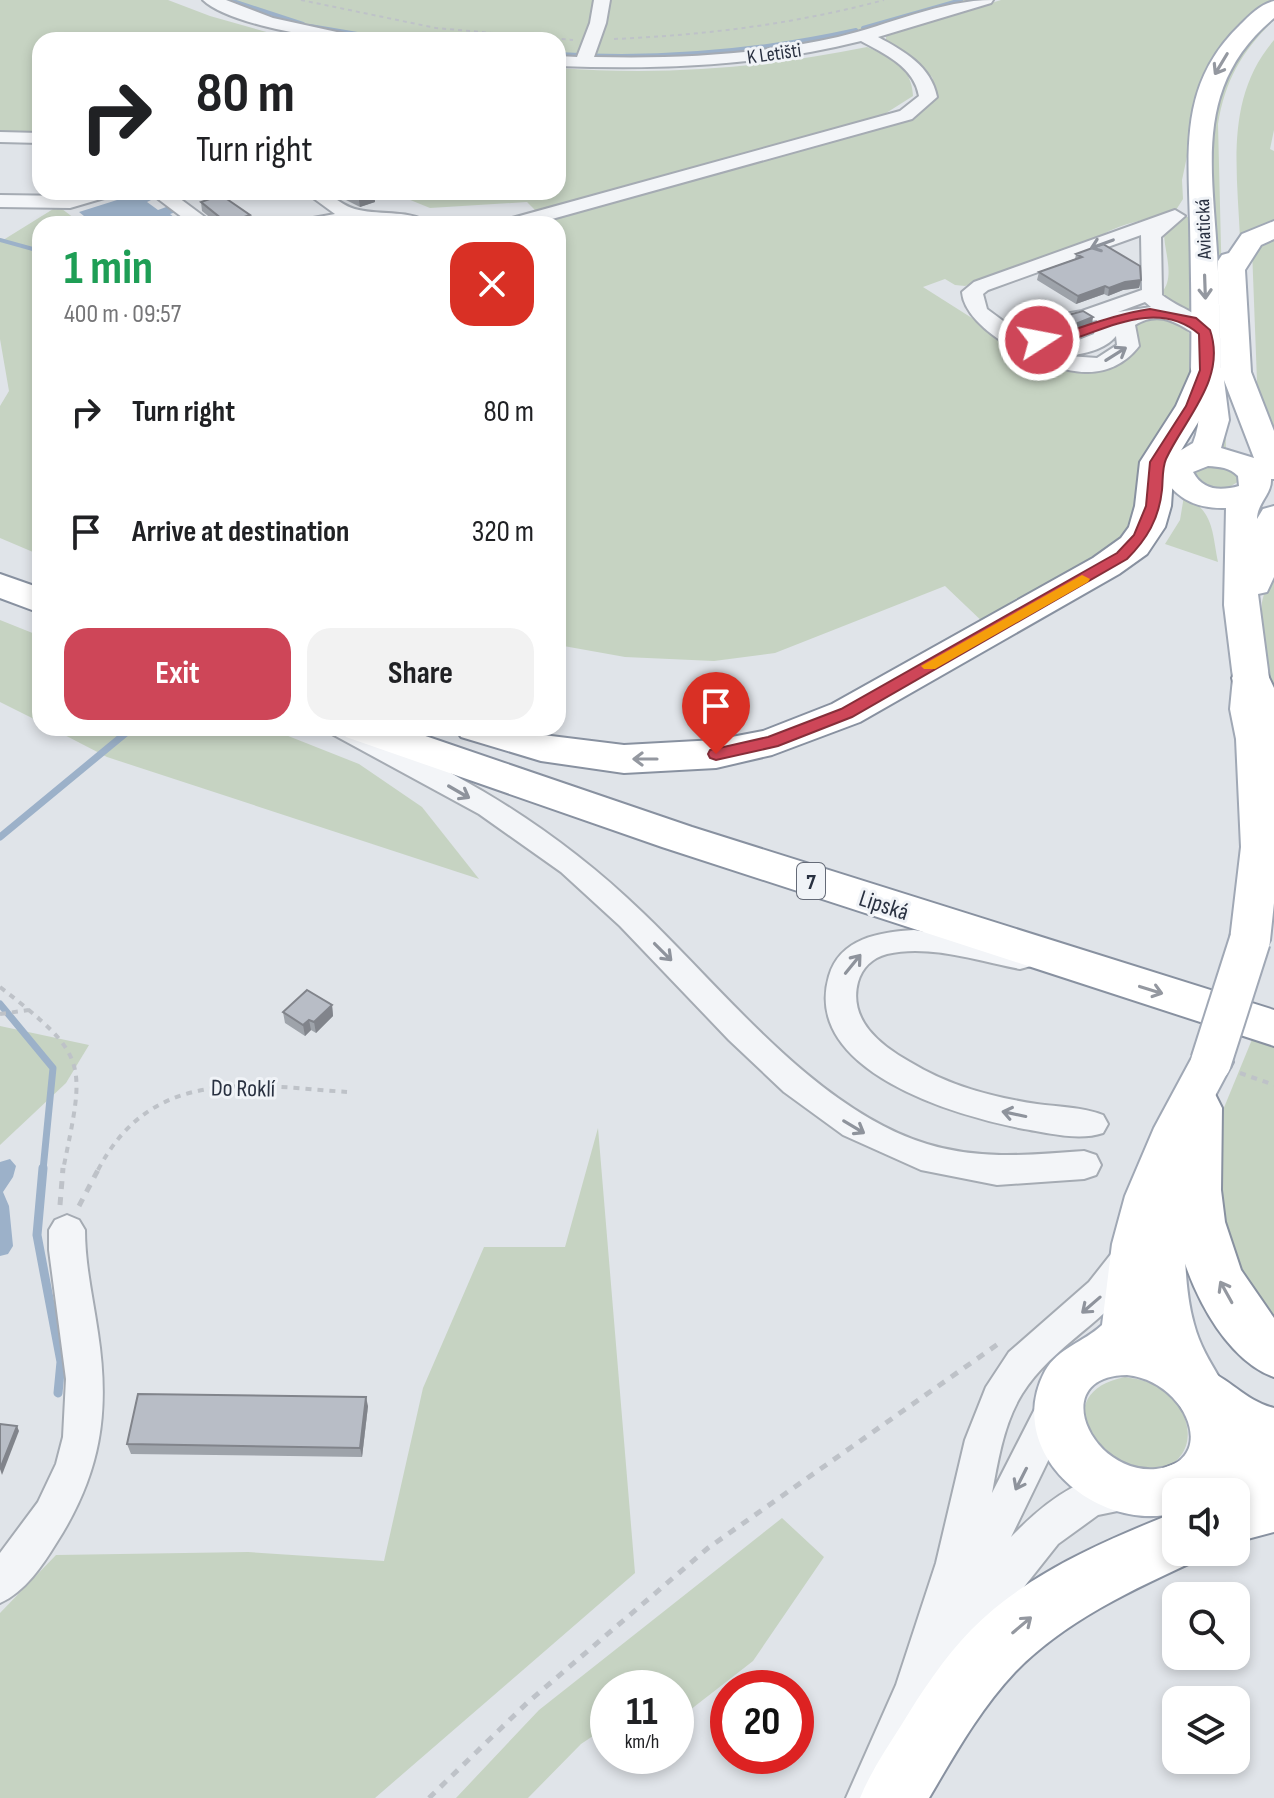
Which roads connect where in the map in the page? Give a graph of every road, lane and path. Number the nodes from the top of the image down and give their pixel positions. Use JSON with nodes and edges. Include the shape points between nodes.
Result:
{"nodes":[{"id":1,"x":211,"y":0,"type":"edge"},
{"id":2,"x":602,"y":0,"type":"edge"},
{"id":3,"x":985,"y":0,"type":"edge"},
{"id":4,"x":1274,"y":7,"type":"edge"},
{"id":5,"x":1274,"y":29,"type":"edge"},
{"id":6,"x":313,"y":32,"type":"edge"},
{"id":7,"x":864,"y":36,"type":"junction"},
{"id":8,"x":566,"y":61,"type":"edge"},
{"id":9,"x":584,"y":62,"type":"junction"},
{"id":10,"x":1230,"y":101,"type":"dead end"},
{"id":11,"x":0,"y":137,"type":"edge"},
{"id":12,"x":32,"y":138,"type":"edge"},
{"id":13,"x":1202,"y":186,"type":"junction"},
{"id":14,"x":77,"y":200,"type":"edge"},
{"id":15,"x":168,"y":200,"type":"edge"},
{"id":16,"x":327,"y":200,"type":"edge"},
{"id":17,"x":0,"y":201,"type":"edge"},
{"id":18,"x":185,"y":216,"type":"edge"},
{"id":19,"x":352,"y":216,"type":"edge"},
{"id":20,"x":541,"y":216,"type":"edge"},
{"id":21,"x":1175,"y":216,"type":"junction"},
{"id":22,"x":1274,"y":229,"type":"edge"},
{"id":23,"x":1230,"y":231,"type":"dead end"},
{"id":24,"x":1231,"y":271,"type":"junction"},
{"id":25,"x":1152,"y":288,"type":"junction"},
{"id":26,"x":1175,"y":316,"type":"junction"},
{"id":27,"x":1131,"y":317,"type":"junction"},
{"id":28,"x":1206,"y":332,"type":"junction"},
{"id":29,"x":1030,"y":336,"type":"junction"},
{"id":30,"x":1221,"y":371,"type":"junction"},
{"id":31,"x":1185,"y":475,"type":"junction"},
{"id":32,"x":1259,"y":478,"type":"edge"},
{"id":33,"x":1274,"y":516,"type":"edge"},
{"id":34,"x":0,"y":563,"type":"edge"},
{"id":35,"x":32,"y":576,"type":"edge"},
{"id":36,"x":0,"y":585,"type":"edge"},
{"id":37,"x":32,"y":599,"type":"edge"},
{"id":38,"x":1025,"y":611,"type":"junction"},
{"id":39,"x":1247,"y":628,"type":"junction"},
{"id":40,"x":1251,"y":678,"type":"joint"},
{"id":41,"x":356,"y":736,"type":"edge"},
{"id":42,"x":383,"y":736,"type":"edge"},
{"id":43,"x":460,"y":736,"type":"edge"},
{"id":44,"x":501,"y":736,"type":"edge"},
{"id":45,"x":1264,"y":780,"type":"edge"},
{"id":46,"x":1087,"y":970,"type":"junction"},
{"id":47,"x":0,"y":987,"type":"edge"},
{"id":48,"x":28,"y":1010,"type":"junction"},
{"id":49,"x":0,"y":1014,"type":"edge"},
{"id":50,"x":1272,"y":1020,"type":"edge"},
{"id":51,"x":1215,"y":1080,"type":"junction"},
{"id":52,"x":1274,"y":1085,"type":"edge"},
{"id":53,"x":347,"y":1092,"type":"dead end"},
{"id":54,"x":1091,"y":1124,"type":"dead end"},
{"id":55,"x":1084,"y":1165,"type":"dead end"},
{"id":56,"x":67,"y":1230,"type":"junction"},
{"id":57,"x":1137,"y":1244,"type":"junction"},
{"id":58,"x":1003,"y":1339,"type":"dead end"},
{"id":59,"x":1274,"y":1353,"type":"edge"},
{"id":60,"x":1084,"y":1369,"type":"junction"},
{"id":61,"x":1197,"y":1388,"type":"junction"},
{"id":62,"x":1274,"y":1434,"type":"edge"},
{"id":63,"x":1274,"y":1468,"type":"edge"},
{"id":64,"x":1198,"y":1478,"type":"edge"},
{"id":65,"x":1212,"y":1478,"type":"edge"},
{"id":66,"x":1162,"y":1505,"type":"edge"},
{"id":67,"x":1274,"y":1505,"type":"edge"},
{"id":68,"x":1162,"y":1510,"type":"edge"},
{"id":69,"x":1250,"y":1511,"type":"edge"},
{"id":70,"x":7,"y":1563,"type":"edge"},
{"id":71,"x":917,"y":1685,"type":"junction"},
{"id":72,"x":429,"y":1798,"type":"edge"},
{"id":73,"x":868,"y":1798,"type":"edge"},
{"id":74,"x":891,"y":1798,"type":"edge"}],
"edges":[{"from":1,"to":6,"type":"street"},
{"from":2,"to":9,"type":"street"},
{"from":3,"to":7,"type":"street","name":"K Letišti"},
{"from":4,"to":13,"type":"main road","name":"Aviatická","one_way":true,"via":[[1237,41],[1215,75],[1203,117]]},
{"from":5,"to":10,"type":"main road","via":[[1245,64]]},
{"from":7,"to":9,"type":"street","name":"K Letišti","via":[[730,59]]},
{"from":7,"to":20,"type":"street","via":[[924,78],[928,97],[906,115]]},
{"from":8,"to":9,"type":"street","name":"K Letišti"},
{"from":11,"to":12,"type":"street"},
{"from":13,"to":21,"type":"street"},
{"from":13,"to":28,"type":"main road","name":"Aviatická","one_way":true},
{"from":14,"to":17,"type":"street"},
{"from":15,"to":18,"type":"street"},
{"from":16,"to":19,"type":"street"},
{"from":21,"to":25,"type":"street","via":[[1151,235]]},
{"from":21,"to":29,"type":"street","one_way":true,"via":[[975,289],[972,299],[982,316]]},
{"from":22,"to":24,"type":"main road","via":[[1251,240]]},
{"from":23,"to":24,"type":"main road","name":"Aviatická"},
{"from":24,"to":30,"type":"main road","name":"Aviatická"},
{"from":25,"to":26,"type":"street","via":[[1153,300]]},
{"from":25,"to":29,"type":"street","via":[[1086,317],[1055,321]]},
{"from":26,"to":27,"type":"street"},
{"from":26,"to":28,"type":"street"},
{"from":27,"to":29,"type":"street","via":[[1109,320],[1105,337],[1071,350],[1055,350]]},
{"from":29,"to":27,"type":"street","one_way":true,"via":[[1056,362],[1100,363],[1128,346],[1123,327]]},
{"from":28,"to":30,"type":"main road","name":"Aviatická"},
{"from":30,"to":31,"type":"main road","name":"Aviatická","via":[[1213,382],[1211,438]]},
{"from":30,"to":32,"type":"main road","via":[[1232,384],[1241,458]]},
{"from":30,"to":38,"type":"highway","via":[[1157,462],[1153,506],[1141,536],[1122,556]]},
{"from":31,"to":32,"type":"main road","via":[[1216,499],[1231,499]]},
{"from":31,"to":38,"type":"highway","via":[[1173,515],[1151,548],[1081,591]]},
{"from":31,"to":45,"type":"main road","via":[[1216,519],[1228,580],[1234,688],[1243,740]]},
{"from":32,"to":39,"type":"main road","via":[[1241,509],[1241,605]]},
{"from":33,"to":39,"type":"main road"},
{"from":34,"to":35,"type":"highway"},
{"from":36,"to":37,"type":"highway"},
{"from":38,"to":44,"type":"highway","one_way":true,"via":[[836,718],[745,749],[670,759],[597,757]]},
{"from":39,"to":40,"type":"main road"},
{"from":40,"to":45,"type":"highway","via":[[1262,710]]},
{"from":41,"to":55,"type":"street","one_way":true,"via":[[485,807],[572,866],[783,1072],[847,1123],[891,1147],[966,1168],[1033,1172]]},
{"from":42,"to":46,"type":"highway","name":"Lipská","number":"7"},
{"from":43,"to":50,"type":"highway","name":"Lipská","number":"7","via":[[825,858]]},
{"from":45,"to":51,"type":"main road","bridge":true,"via":[[1250,940]]},
{"from":46,"to":50,"type":"highway","name":"Lipská","number":"7","one_way":true},
{"from":54,"to":46,"type":"street","one_way":true,"via":[[990,1109],[904,1074],[855,1038],[840,1000],[841,982],[857,958],[897,940],[924,940]]},
{"from":47,"to":48,"type":"path"},
{"from":48,"to":49,"type":"path"},
{"from":48,"to":56,"type":"path","via":[[58,1033],[76,1062],[80,1089],[59,1197]]},
{"from":51,"to":52,"type":"path"},
{"from":51,"to":57,"type":"main road","via":[[1165,1147]]},
{"from":59,"to":51,"type":"highway","one_way":true,"via":[[1219,1280],[1196,1201]]},
{"from":51,"to":61,"type":"main road","via":[[1170,1178],[1161,1237],[1171,1329]]},
{"from":53,"to":56,"type":"path","name":"Do Roklí","via":[[224,1085],[184,1091],[161,1101],[114,1140]]},
{"from":56,"to":70,"type":"street","via":[[85,1379],[81,1436],[54,1518]]},
{"from":57,"to":60,"type":"main road","via":[[1124,1335]]},
{"from":57,"to":71,"type":"street","one_way":true,"via":[[1106,1292],[1030,1355],[999,1400],[959,1555]]},
{"from":58,"to":72,"type":"path","via":[[708,1548],[527,1703]]},
{"from":60,"to":61,"type":"main road","via":[[1137,1353],[1155,1358]]},
{"from":60,"to":66,"type":"main road","via":[[1058,1414],[1069,1447],[1092,1473]]},
{"from":60,"to":71,"type":"street","one_way":true,"via":[[1047,1429]]},
{"from":61,"to":62,"type":"highway","via":[[1231,1419]]},
{"from":61,"to":64,"type":"main road","via":[[1215,1417],[1216,1450]]},
{"from":63,"to":65,"type":"highway"},
{"from":67,"to":69,"type":"highway"},
{"from":74,"to":68,"type":"highway","one_way":true,"via":[[994,1649]]},
{"from":71,"to":73,"type":"street"}]}
